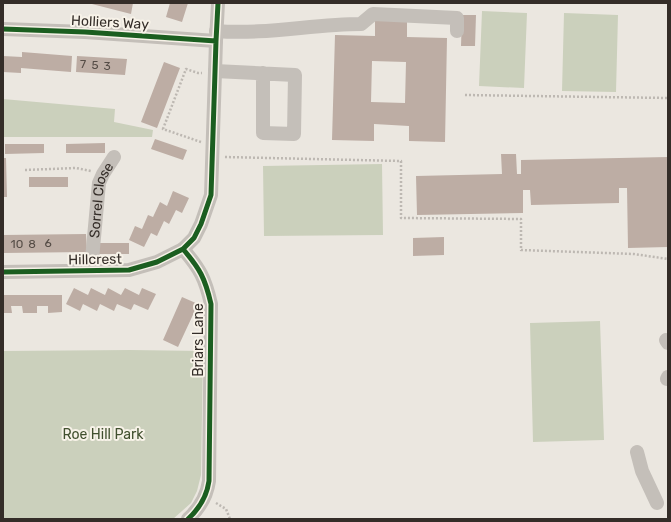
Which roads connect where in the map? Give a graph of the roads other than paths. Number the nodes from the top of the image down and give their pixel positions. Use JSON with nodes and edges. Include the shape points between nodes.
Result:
{"nodes":[{"id":1,"x":218,"y":3,"type":"edge"},
{"id":2,"x":3,"y":29,"type":"edge"},
{"id":3,"x":457,"y":31,"type":"dead end"},
{"id":4,"x":216,"y":36,"type":"junction"},
{"id":5,"x":215,"y":71,"type":"junction"},
{"id":6,"x":264,"y":73,"type":"junction"},
{"id":7,"x":114,"y":157,"type":"dead end"},
{"id":8,"x":183,"y":249,"type":"junction"},
{"id":9,"x":91,"y":270,"type":"junction"},
{"id":10,"x":3,"y":272,"type":"edge"},
{"id":11,"x":637,"y":452,"type":"dead end"},
{"id":12,"x":657,"y":503,"type":"dead end"},
{"id":13,"x":188,"y":519,"type":"edge"}],
"edges":[{"from":1,"to":4,"type":"street"},
{"from":2,"to":4,"type":"street","name":"Holliers Way"},
{"from":3,"to":4,"type":"street","name":"Holliers Way","via":[[457,18],[374,14],[362,24]]},
{"from":4,"to":5,"type":"street"},
{"from":5,"to":6,"type":"street"},
{"from":5,"to":8,"type":"street","via":[[211,195],[194,238]]},
{"from":6,"to":6,"type":"street","via":[[295,75],[294,134],[263,134]]},
{"from":7,"to":9,"type":"street","name":"Sorrel Close","via":[[99,183]]},
{"from":8,"to":9,"type":"street","name":"Hillcrest","via":[[157,262],[129,270]]},
{"from":8,"to":13,"type":"street","name":"Briars Lane","via":[[196,264],[206,282],[211,304],[209,481],[205,496]]},
{"from":9,"to":10,"type":"street","name":"Hillcrest"},
{"from":11,"to":12,"type":"street"}]}
